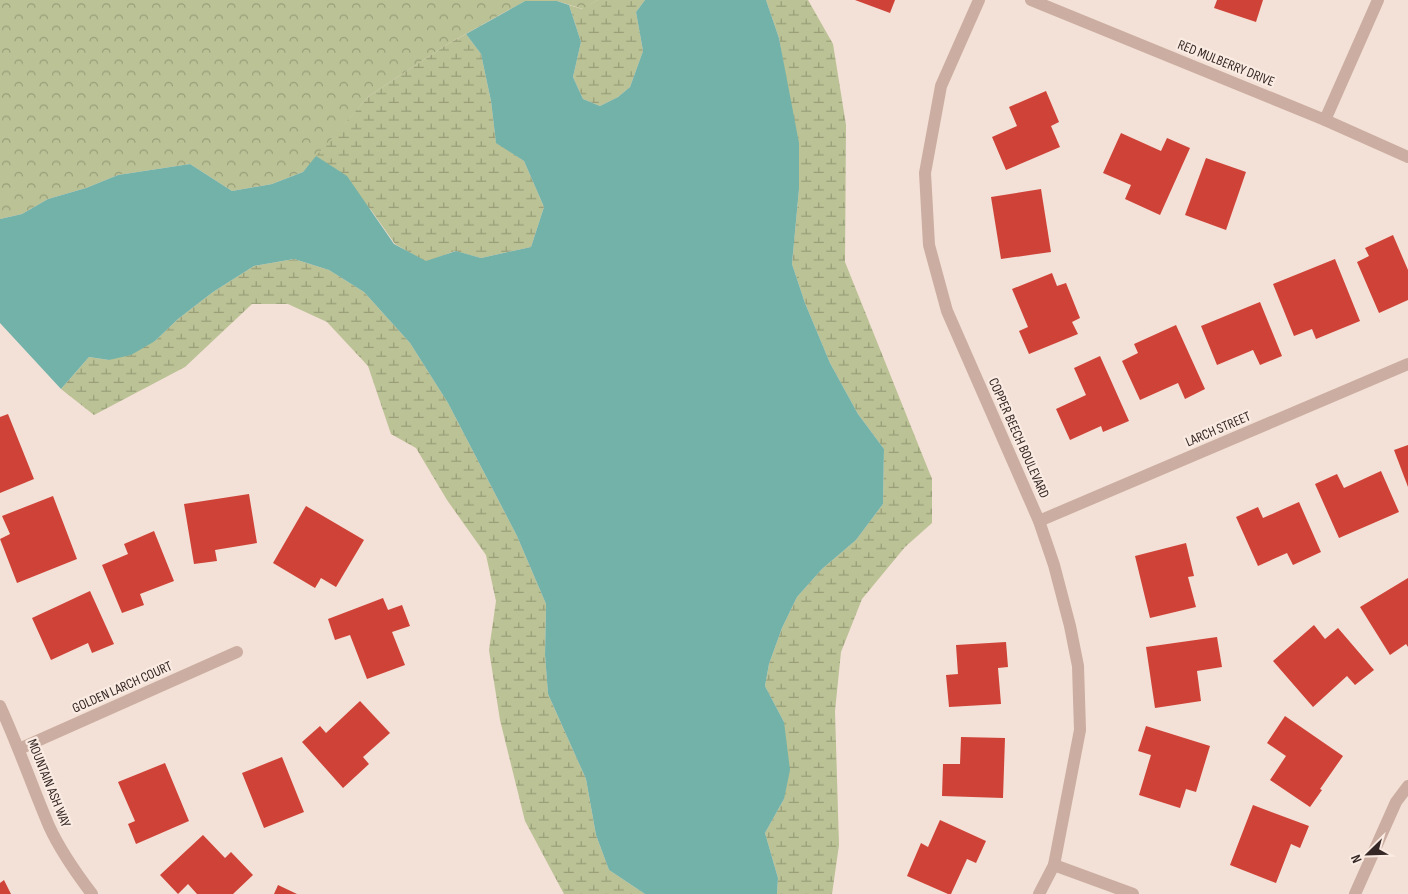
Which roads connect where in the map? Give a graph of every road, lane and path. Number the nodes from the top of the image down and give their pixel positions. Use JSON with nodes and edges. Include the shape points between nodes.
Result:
{"nodes":[{"id":1,"x":979,"y":0,"type":"edge"},
{"id":2,"x":1031,"y":0,"type":"edge"},
{"id":3,"x":1378,"y":0,"type":"edge"},
{"id":4,"x":1325,"y":120,"type":"junction"},
{"id":5,"x":1408,"y":157,"type":"edge"},
{"id":6,"x":1408,"y":364,"type":"edge"},
{"id":7,"x":1039,"y":521,"type":"junction"},
{"id":8,"x":237,"y":652,"type":"dead end"},
{"id":9,"x":0,"y":706,"type":"edge"},
{"id":10,"x":19,"y":748,"type":"junction"},
{"id":11,"x":1408,"y":786,"type":"edge"},
{"id":12,"x":1054,"y":866,"type":"junction"},
{"id":13,"x":92,"y":894,"type":"edge"},
{"id":14,"x":1039,"y":894,"type":"edge"},
{"id":15,"x":1133,"y":894,"type":"edge"},
{"id":16,"x":1355,"y":894,"type":"edge"}],
"edges":[{"from":1,"to":7,"type":"street","name":"COPPER BEECH BOULEVARD","via":[[941,86],[925,173],[929,245],[947,311]]},
{"from":2,"to":4,"type":"street","name":"RED MULBERRY DRIVE"},
{"from":3,"to":4,"type":"street"},
{"from":4,"to":5,"type":"street","name":"RED MULBERRY DRIVE"},
{"from":6,"to":7,"type":"street","name":"LARCH STREET"},
{"from":7,"to":12,"type":"street","name":"COPPER BEECH BOULEVARD","via":[[1054,564],[1078,666],[1080,730]]},
{"from":8,"to":10,"type":"street","name":"GOLDEN LARCH COURT"},
{"from":9,"to":10,"type":"street","name":"MOUNTAIN ASH WAY"},
{"from":10,"to":13,"type":"street","name":"MOUNTAIN ASH WAY","via":[[50,827]]},
{"from":11,"to":16,"type":"street","via":[[1396,802]]},
{"from":12,"to":14,"type":"street","name":"COPPER BEECH BOULEVARD"},
{"from":12,"to":15,"type":"street"}]}
